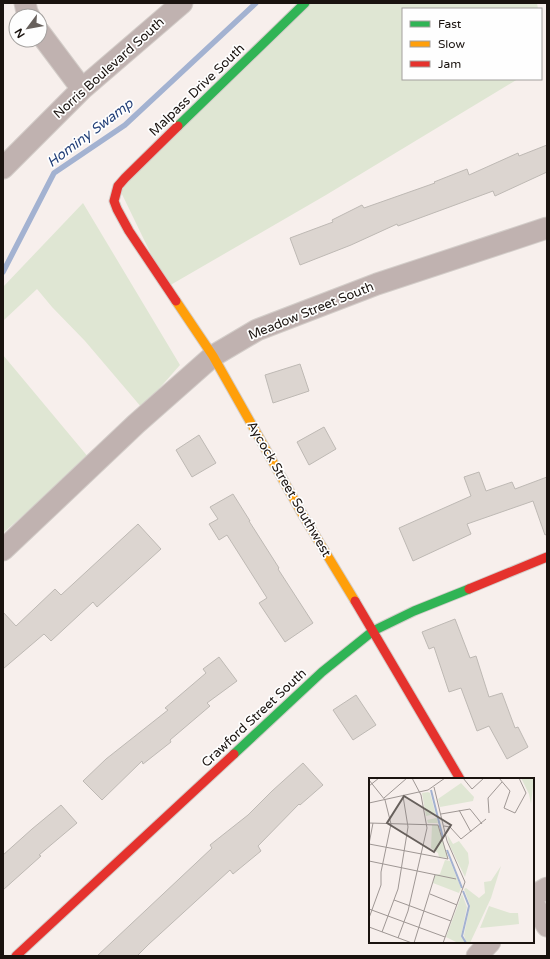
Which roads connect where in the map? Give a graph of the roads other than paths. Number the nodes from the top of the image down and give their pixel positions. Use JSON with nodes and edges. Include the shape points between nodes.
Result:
{"nodes":[{"id":1,"x":182,"y":3,"type":"edge"},
{"id":2,"x":304,"y":3,"type":"edge"},
{"id":3,"x":48,"y":44,"type":"edge"},
{"id":4,"x":82,"y":89,"type":"junction"},
{"id":5,"x":3,"y":168,"type":"edge"},
{"id":6,"x":114,"y":201,"type":"joint"},
{"id":7,"x":547,"y":228,"type":"edge"},
{"id":8,"x":213,"y":356,"type":"junction"},
{"id":9,"x":3,"y":550,"type":"edge"},
{"id":10,"x":547,"y":557,"type":"edge"},
{"id":11,"x":373,"y":631,"type":"junction"},
{"id":12,"x":459,"y":778,"type":"edge"},
{"id":13,"x":547,"y":888,"type":"edge"},
{"id":14,"x":534,"y":895,"type":"edge"},
{"id":15,"x":534,"y":905,"type":"edge"},
{"id":16,"x":547,"y":926,"type":"edge"},
{"id":17,"x":489,"y":943,"type":"edge"},
{"id":18,"x":16,"y":956,"type":"edge"},
{"id":19,"x":477,"y":956,"type":"edge"}],
"edges":[{"from":1,"to":4,"type":"street","name":"Norris Boulevard South"},
{"from":2,"to":6,"type":"street","name":"Malpass Drive South","via":[[125,178],[118,186]]},
{"from":3,"to":4,"type":"street"},
{"from":4,"to":5,"type":"street","name":"Norris Boulevard South"},
{"from":6,"to":8,"type":"street","name":"Aycock Street Southwest","via":[[129,231]]},
{"from":7,"to":8,"type":"street","name":"Meadow Street South","via":[[369,287],[257,330]]},
{"from":8,"to":9,"type":"street","name":"Meadow Street South","via":[[136,424]]},
{"from":8,"to":11,"type":"street","name":"Aycock Street Southwest","via":[[304,517]]},
{"from":10,"to":11,"type":"street","name":"Crawford Street South","via":[[414,611]]},
{"from":11,"to":12,"type":"street","name":"Aycock Street Southwest"},
{"from":11,"to":18,"type":"street","name":"Crawford Street South","via":[[322,672]]},
{"from":13,"to":14,"type":"street"},
{"from":15,"to":16,"type":"street"},
{"from":17,"to":19,"type":"street"}]}
